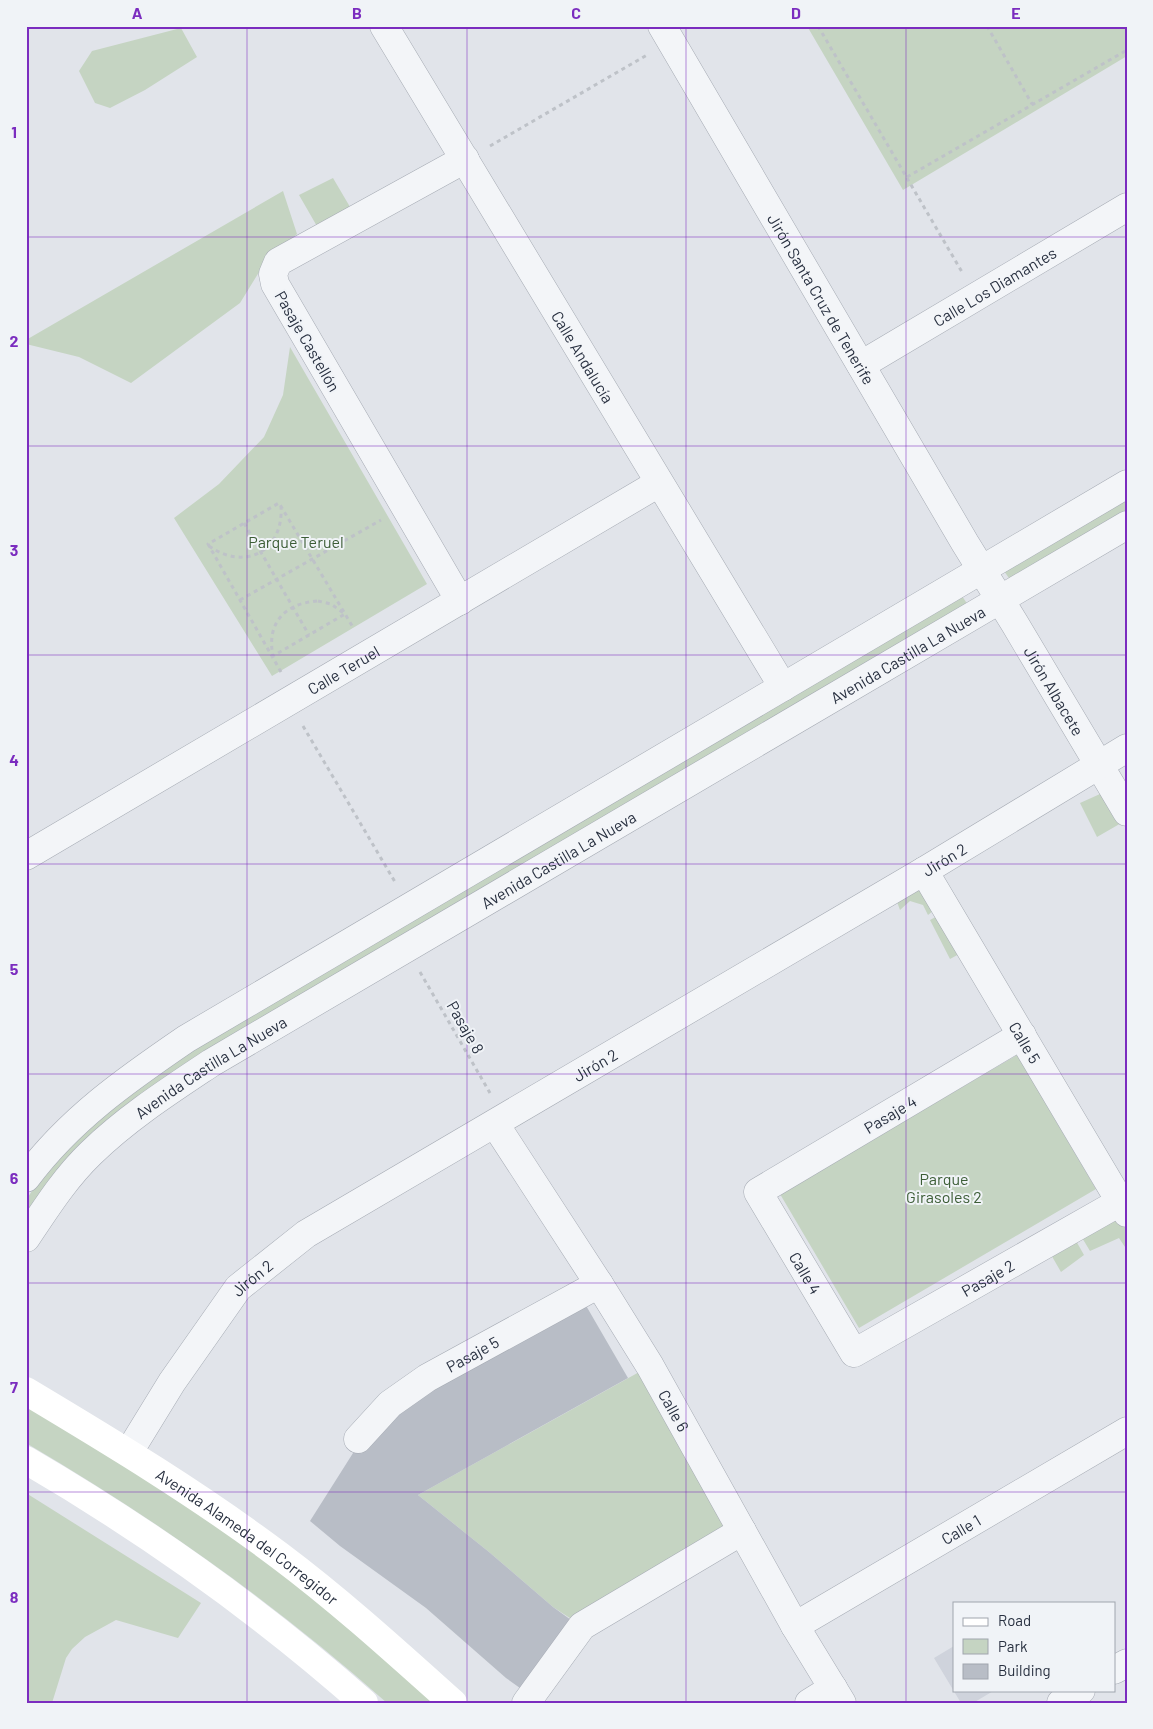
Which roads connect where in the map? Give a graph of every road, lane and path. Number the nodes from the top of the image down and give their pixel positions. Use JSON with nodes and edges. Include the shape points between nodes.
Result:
{"nodes":[{"id":1,"x":384,"y":26,"type":"edge"},
{"id":2,"x":818,"y":26,"type":"edge"},
{"id":3,"x":987,"y":26,"type":"edge"},
{"id":4,"x":666,"y":34,"type":"edge"},
{"id":5,"x":1127,"y":50,"type":"edge"},
{"id":6,"x":1032,"y":104,"type":"junction"},
{"id":7,"x":465,"y":159,"type":"junction"},
{"id":8,"x":907,"y":177,"type":"junction"},
{"id":9,"x":1127,"y":208,"type":"edge"},
{"id":10,"x":966,"y":278,"type":"dead end"},
{"id":11,"x":861,"y":365,"type":"junction"},
{"id":12,"x":659,"y":483,"type":"junction"},
{"id":13,"x":1127,"y":484,"type":"edge"},
{"id":14,"x":280,"y":503,"type":"junction"},
{"id":15,"x":404,"y":506,"type":"junction"},
{"id":16,"x":244,"y":524,"type":"junction"},
{"id":17,"x":1127,"y":525,"type":"edge"},
{"id":18,"x":208,"y":544,"type":"junction"},
{"id":19,"x":261,"y":552,"type":"junction"},
{"id":20,"x":312,"y":558,"type":"junction"},
{"id":21,"x":982,"y":570,"type":"junction"},
{"id":22,"x":276,"y":579,"type":"junction"},
{"id":23,"x":240,"y":600,"type":"junction"},
{"id":24,"x":1000,"y":600,"type":"junction"},
{"id":25,"x":460,"y":601,"type":"junction"},
{"id":26,"x":292,"y":606,"type":"junction"},
{"id":27,"x":345,"y":614,"type":"junction"},
{"id":28,"x":309,"y":635,"type":"junction"},
{"id":29,"x":369,"y":655,"type":"junction"},
{"id":30,"x":272,"y":656,"type":"junction"},
{"id":31,"x":783,"y":687,"type":"junction"},
{"id":32,"x":293,"y":699,"type":"junction"},
{"id":33,"x":1127,"y":748,"type":"edge"},
{"id":34,"x":1098,"y":765,"type":"junction"},
{"id":35,"x":1127,"y":812,"type":"edge"},
{"id":36,"x":26,"y":856,"type":"edge"},
{"id":37,"x":924,"y":871,"type":"junction"},
{"id":38,"x":403,"y":911,"type":"junction"},
{"id":39,"x":412,"y":945,"type":"junction"},
{"id":40,"x":1022,"y":1035,"type":"junction"},
{"id":41,"x":500,"y":1121,"type":"junction"},
{"id":42,"x":26,"y":1178,"type":"edge"},
{"id":43,"x":758,"y":1192,"type":"joint"},
{"id":44,"x":1123,"y":1207,"type":"edge"},
{"id":45,"x":26,"y":1238,"type":"edge"},
{"id":46,"x":599,"y":1284,"type":"junction"},
{"id":47,"x":854,"y":1353,"type":"joint"},
{"id":48,"x":26,"y":1391,"type":"edge"},
{"id":49,"x":1127,"y":1432,"type":"edge"},
{"id":50,"x":358,"y":1439,"type":"dead end"},
{"id":51,"x":129,"y":1452,"type":"junction"},
{"id":52,"x":26,"y":1460,"type":"edge"},
{"id":53,"x":742,"y":1531,"type":"junction"},
{"id":54,"x":795,"y":1626,"type":"junction"},
{"id":55,"x":1078,"y":1692,"type":"edge"},
{"id":56,"x":837,"y":1696,"type":"edge"},
{"id":57,"x":364,"y":1703,"type":"edge"},
{"id":58,"x":452,"y":1703,"type":"edge"},
{"id":59,"x":526,"y":1703,"type":"edge"},
{"id":60,"x":809,"y":1703,"type":"edge"},
{"id":61,"x":1060,"y":1703,"type":"edge"}],
"edges":[{"from":1,"to":7,"type":"street","name":"Calle Andalucía"},
{"from":2,"to":8,"type":"path"},
{"from":3,"to":6,"type":"path"},
{"from":4,"to":7,"type":"path"},
{"from":4,"to":11,"type":"street","name":"Jirón Santa Cruz de Tenerife"},
{"from":5,"to":6,"type":"path"},
{"from":6,"to":8,"type":"path"},
{"from":7,"to":12,"type":"street","name":"Calle Andalucía"},
{"from":7,"to":15,"type":"street","name":"Pasaje Castellón","via":[[278,262],[273,274],[275,284]]},
{"from":8,"to":10,"type":"path"},
{"from":9,"to":11,"type":"street","name":"Calle Los Diamantes"},
{"from":11,"to":21,"type":"street","name":"Jirón Santa Cruz de Tenerife"},
{"from":12,"to":25,"type":"street","name":"Calle Teruel"},
{"from":12,"to":31,"type":"street","name":"Calle Andalucía"},
{"from":13,"to":21,"type":"street","name":"Avenida Castilla La Nueva"},
{"from":14,"to":16,"type":"path"},
{"from":14,"to":19,"type":"path","via":[[278,532]]},
{"from":14,"to":20,"type":"path"},
{"from":15,"to":20,"type":"path"},
{"from":15,"to":25,"type":"street","name":"Pasaje Castellón"},
{"from":16,"to":18,"type":"path"},
{"from":16,"to":19,"type":"path"},
{"from":17,"to":24,"type":"street","name":"Avenida Castilla La Nueva"},
{"from":18,"to":19,"type":"path","via":[[222,554],[234,557]]},
{"from":18,"to":23,"type":"path"},
{"from":19,"to":22,"type":"path"},
{"from":20,"to":22,"type":"path"},
{"from":20,"to":27,"type":"path"},
{"from":21,"to":24,"type":"street","name":"Jirón Albacete"},
{"from":21,"to":31,"type":"street","name":"Avenida Castilla La Nueva"},
{"from":22,"to":23,"type":"path"},
{"from":22,"to":26,"type":"path"},
{"from":23,"to":30,"type":"path"},
{"from":24,"to":34,"type":"street","name":"Jirón Albacete"},
{"from":24,"to":39,"type":"street","name":"Avenida Castilla La Nueva"},
{"from":25,"to":29,"type":"street","name":"Calle Teruel"},
{"from":26,"to":27,"type":"path","via":[[318,601],[331,604]]},
{"from":26,"to":28,"type":"path"},
{"from":26,"to":30,"type":"path","via":[[274,626]]},
{"from":27,"to":28,"type":"path"},
{"from":27,"to":29,"type":"path"},
{"from":28,"to":30,"type":"path"},
{"from":29,"to":32,"type":"street","name":"Calle Teruel"},
{"from":30,"to":32,"type":"path"},
{"from":31,"to":38,"type":"street","name":"Avenida Castilla La Nueva"},
{"from":32,"to":36,"type":"street","name":"Calle Teruel"},
{"from":32,"to":38,"type":"path","via":[[302,725],[395,880]]},
{"from":33,"to":34,"type":"street","name":"Jirón 2"},
{"from":34,"to":35,"type":"street","name":"Jirón Albacete"},
{"from":34,"to":37,"type":"street","name":"Jirón 2"},
{"from":37,"to":40,"type":"street","name":"Calle 5"},
{"from":37,"to":41,"type":"street","name":"Jirón 2"},
{"from":38,"to":42,"type":"street","name":"Avenida Castilla La Nueva","via":[[186,1039],[126,1080],[69,1128]]},
{"from":39,"to":41,"type":"path","name":"Pasaje 8","via":[[421,974]]},
{"from":39,"to":45,"type":"street","name":"Avenida Castilla La Nueva","via":[[144,1107],[91,1153],[53,1196]]},
{"from":40,"to":43,"type":"street","name":"Pasaje 4"},
{"from":40,"to":44,"type":"street","name":"Calle 5"},
{"from":41,"to":46,"type":"street","name":"Calle 6"},
{"from":41,"to":51,"type":"street","name":"Jirón 2","via":[[306,1234],[238,1288],[172,1382]]},
{"from":43,"to":47,"type":"street","name":"Calle 4"},
{"from":44,"to":47,"type":"street","name":"Pasaje 2"},
{"from":46,"to":50,"type":"street","name":"Pasaje 5","via":[[427,1378],[390,1404]]},
{"from":46,"to":53,"type":"street","name":"Calle 6","via":[[650,1366]]},
{"from":48,"to":51,"type":"main road","name":"Avenida Alameda del Corregidor"},
{"from":49,"to":54,"type":"street","name":"Calle 1"},
{"from":51,"to":58,"type":"main road","name":"Avenida Alameda del Corregidor","via":[[280,1556],[367,1625]]},
{"from":52,"to":57,"type":"main road","via":[[76,1489],[182,1560],[281,1633]]},
{"from":53,"to":54,"type":"street","name":"Calle 6"},
{"from":53,"to":59,"type":"street","via":[[582,1626]]},
{"from":54,"to":56,"type":"street","name":"Calle 6"},
{"from":55,"to":61,"type":"street"},
{"from":56,"to":60,"type":"street"}]}
